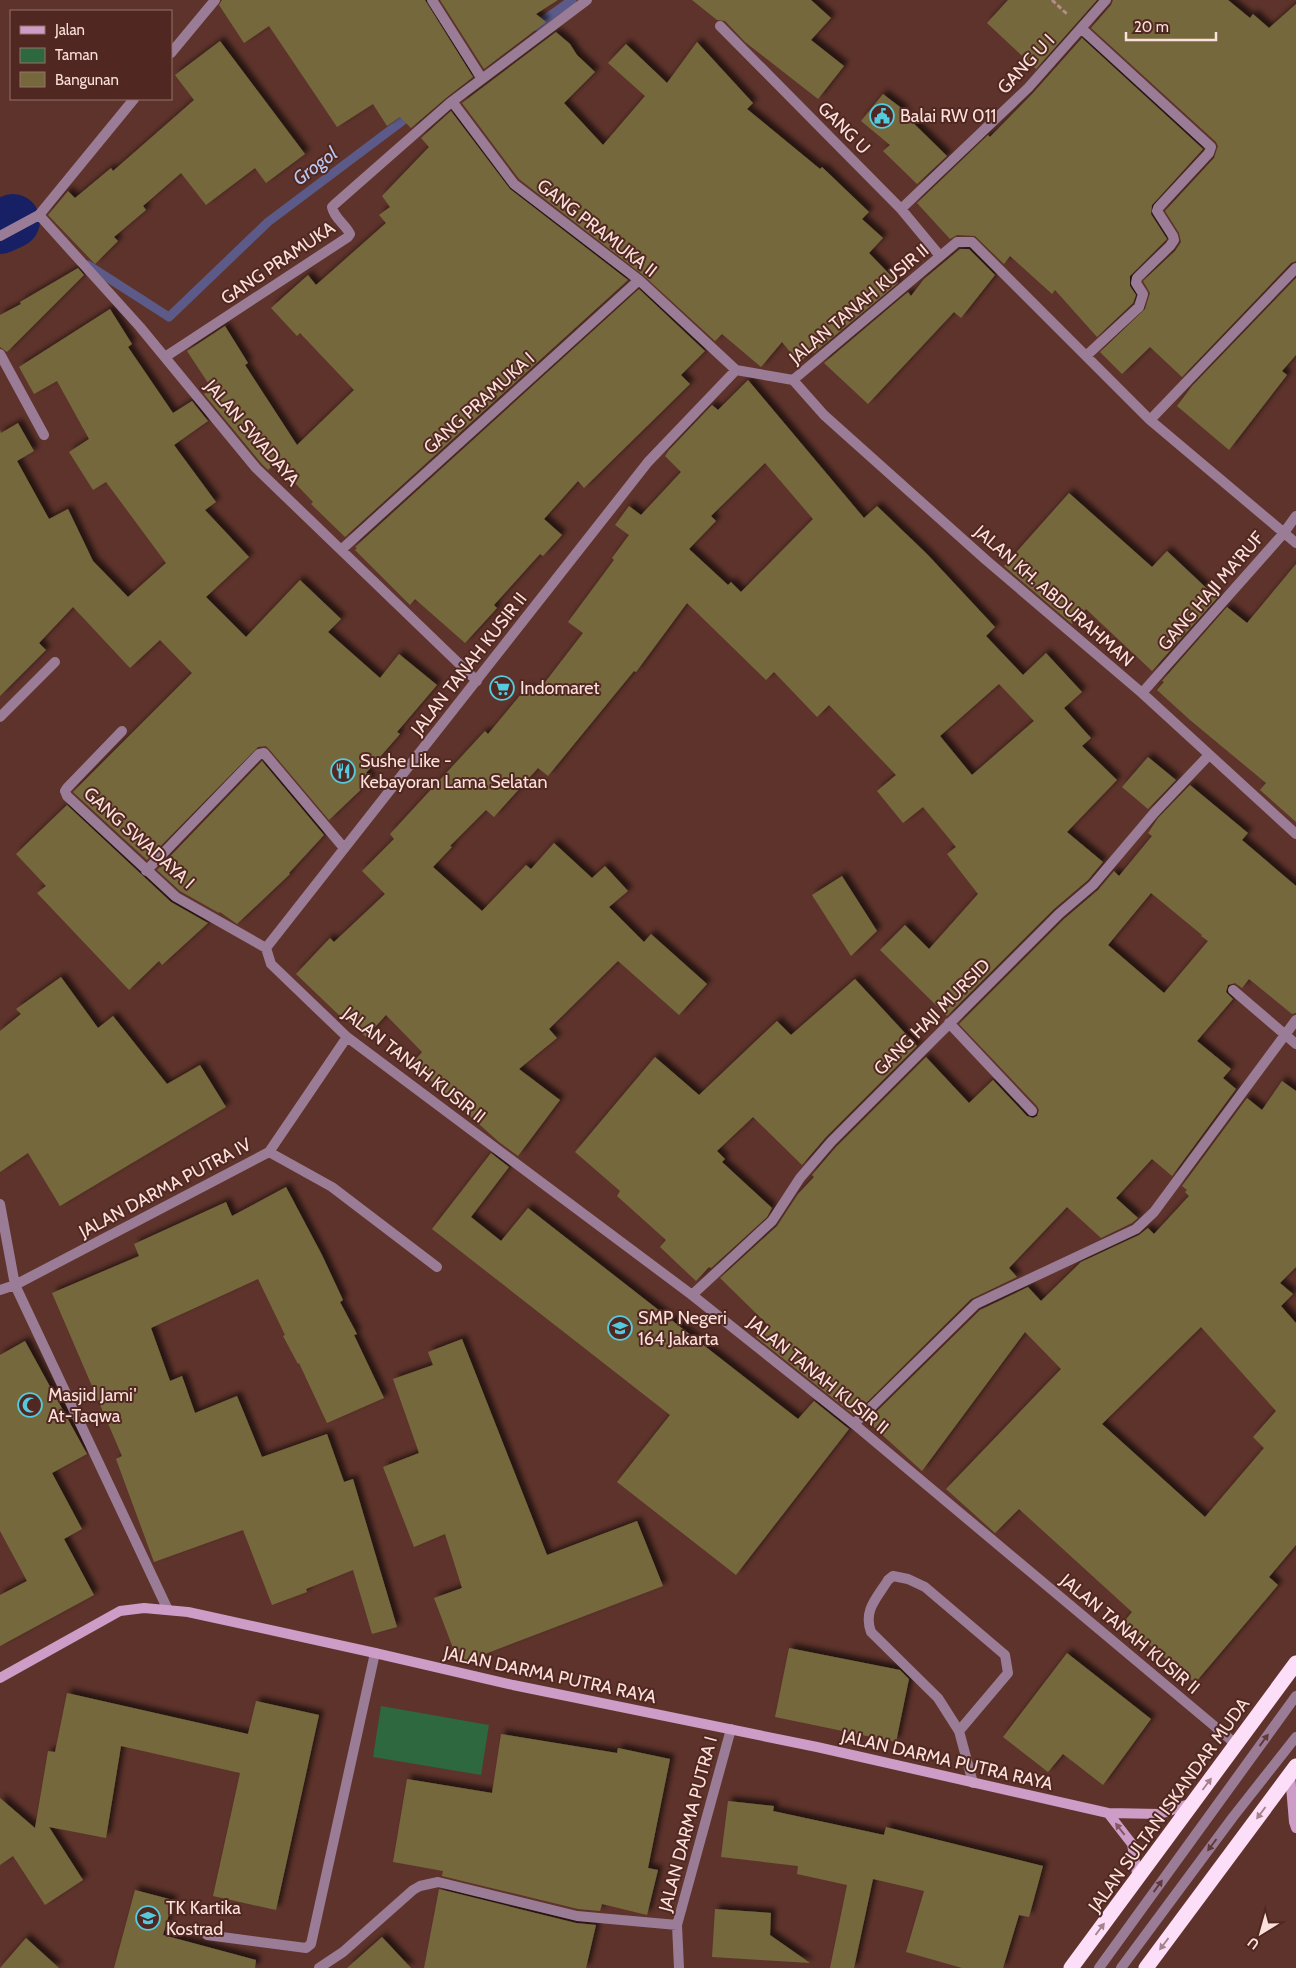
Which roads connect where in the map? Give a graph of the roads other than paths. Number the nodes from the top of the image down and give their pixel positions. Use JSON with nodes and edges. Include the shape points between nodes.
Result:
{"nodes":[{"id":1,"x":215,"y":0,"type":"edge"},
{"id":2,"x":432,"y":0,"type":"edge"},
{"id":3,"x":587,"y":0,"type":"edge"},
{"id":4,"x":1106,"y":0,"type":"edge"},
{"id":5,"x":720,"y":26,"type":"dead end"},
{"id":6,"x":1082,"y":29,"type":"junction"},
{"id":7,"x":172,"y":52,"type":"edge"},
{"id":8,"x":480,"y":75,"type":"junction"},
{"id":9,"x":133,"y":100,"type":"edge"},
{"id":10,"x":450,"y":102,"type":"junction"},
{"id":11,"x":901,"y":209,"type":"junction"},
{"id":12,"x":39,"y":215,"type":"junction"},
{"id":13,"x":0,"y":236,"type":"edge"},
{"id":14,"x":940,"y":256,"type":"junction"},
{"id":15,"x":1296,"y":268,"type":"edge"},
{"id":16,"x":639,"y":280,"type":"junction"},
{"id":17,"x":0,"y":354,"type":"edge"},
{"id":18,"x":1086,"y":356,"type":"junction"},
{"id":19,"x":165,"y":357,"type":"junction"},
{"id":20,"x":736,"y":370,"type":"junction"},
{"id":21,"x":793,"y":380,"type":"junction"},
{"id":22,"x":1150,"y":420,"type":"junction"},
{"id":23,"x":44,"y":435,"type":"dead end"},
{"id":24,"x":1296,"y":516,"type":"edge"},
{"id":25,"x":1283,"y":534,"type":"junction"},
{"id":26,"x":1296,"y":544,"type":"edge"},
{"id":27,"x":341,"y":550,"type":"junction"},
{"id":28,"x":55,"y":662,"type":"dead end"},
{"id":29,"x":477,"y":682,"type":"junction"},
{"id":30,"x":1142,"y":693,"type":"junction"},
{"id":31,"x":0,"y":716,"type":"edge"},
{"id":32,"x":122,"y":730,"type":"dead end"},
{"id":33,"x":1209,"y":755,"type":"junction"},
{"id":34,"x":1296,"y":834,"type":"edge"},
{"id":35,"x":344,"y":848,"type":"junction"},
{"id":36,"x":146,"y":870,"type":"junction"},
{"id":37,"x":266,"y":948,"type":"junction"},
{"id":38,"x":1233,"y":990,"type":"dead end"},
{"id":39,"x":1296,"y":1020,"type":"edge"},
{"id":40,"x":949,"y":1023,"type":"junction"},
{"id":41,"x":1284,"y":1035,"type":"junction"},
{"id":42,"x":347,"y":1037,"type":"junction"},
{"id":43,"x":1296,"y":1044,"type":"edge"},
{"id":44,"x":1032,"y":1111,"type":"dead end"},
{"id":45,"x":269,"y":1152,"type":"junction"},
{"id":46,"x":0,"y":1204,"type":"edge"},
{"id":47,"x":437,"y":1268,"type":"dead end"},
{"id":48,"x":14,"y":1285,"type":"junction"},
{"id":49,"x":0,"y":1290,"type":"edge"},
{"id":50,"x":692,"y":1295,"type":"junction"},
{"id":51,"x":854,"y":1424,"type":"junction"},
{"id":52,"x":168,"y":1610,"type":"junction"},
{"id":53,"x":376,"y":1653,"type":"junction"},
{"id":54,"x":1296,"y":1663,"type":"edge"},
{"id":55,"x":0,"y":1678,"type":"edge"},
{"id":56,"x":1296,"y":1696,"type":"edge"},
{"id":57,"x":731,"y":1729,"type":"junction"},
{"id":58,"x":959,"y":1731,"type":"junction"},
{"id":59,"x":1296,"y":1737,"type":"edge"},
{"id":60,"x":1237,"y":1744,"type":"junction"},
{"id":61,"x":1293,"y":1770,"type":"edge"},
{"id":62,"x":973,"y":1783,"type":"junction"},
{"id":63,"x":1194,"y":1802,"type":"junction"},
{"id":64,"x":1108,"y":1813,"type":"junction"},
{"id":65,"x":1296,"y":1828,"type":"edge"},
{"id":66,"x":1138,"y":1879,"type":"junction"},
{"id":67,"x":677,"y":1925,"type":"junction"},
{"id":68,"x":207,"y":1935,"type":"dead end"},
{"id":69,"x":1153,"y":1966,"type":"edge"},
{"id":70,"x":319,"y":1968,"type":"edge"},
{"id":71,"x":679,"y":1968,"type":"edge"},
{"id":72,"x":1071,"y":1968,"type":"edge"},
{"id":73,"x":1098,"y":1968,"type":"edge"},
{"id":74,"x":1121,"y":1968,"type":"edge"}],
"edges":[{"from":1,"to":7,"type":"street"},
{"from":2,"to":8,"type":"street"},
{"from":3,"to":8,"type":"street"},
{"from":4,"to":6,"type":"street","name":"GANG U I"},
{"from":5,"to":11,"type":"street","name":"GANG U"},
{"from":6,"to":11,"type":"street","name":"GANG U I","via":[[1028,88]]},
{"from":6,"to":18,"type":"street","via":[[1210,145],[1209,153],[1158,208],[1174,240],[1136,278],[1143,294],[1142,302]]},
{"from":8,"to":10,"type":"street"},
{"from":9,"to":12,"type":"street"},
{"from":10,"to":16,"type":"street","name":"GANG PRAMUKA II","via":[[514,184]]},
{"from":10,"to":19,"type":"street","name":"GANG PRAMUKA","via":[[332,207],[333,213],[347,227],[348,237]]},
{"from":11,"to":14,"type":"street","name":"GANG U"},
{"from":12,"to":13,"type":"street"},
{"from":12,"to":19,"type":"street","name":"JALAN SWADAYA"},
{"from":14,"to":18,"type":"street","name":"JALAN TANAH KUSIR II","via":[[957,242],[972,242]]},
{"from":14,"to":21,"type":"street","name":"JALAN TANAH KUSIR II"},
{"from":15,"to":22,"type":"street"},
{"from":16,"to":20,"type":"street","name":"GANG PRAMUKA II"},
{"from":16,"to":27,"type":"street","name":"GANG PRAMUKA I"},
{"from":17,"to":23,"type":"street"},
{"from":18,"to":22,"type":"street","name":"JALAN TANAH KUSIR II"},
{"from":19,"to":27,"type":"street","name":"JALAN SWADAYA","via":[[256,468]]},
{"from":20,"to":21,"type":"street","name":"JALAN TANAH KUSIR II"},
{"from":20,"to":29,"type":"street","name":"JALAN TANAH KUSIR II","via":[[648,462]]},
{"from":21,"to":30,"type":"street","name":"JALAN KH. ABDURAHMAN","via":[[824,414],[986,560]]},
{"from":22,"to":25,"type":"street","name":"JALAN TANAH KUSIR II"},
{"from":24,"to":25,"type":"street","name":"GANG HAJI MA'RUF"},
{"from":25,"to":26,"type":"street","name":"JALAN TANAH KUSIR II"},
{"from":25,"to":30,"type":"street","name":"GANG HAJI MA'RUF"},
{"from":27,"to":29,"type":"street","name":"JALAN SWADAYA"},
{"from":28,"to":31,"type":"street"},
{"from":29,"to":35,"type":"street","name":"JALAN TANAH KUSIR II"},
{"from":30,"to":33,"type":"street","name":"JALAN KH. ABDURAHMAN"},
{"from":32,"to":36,"type":"street","name":"GANG SWADAYA I","via":[[65,791]]},
{"from":33,"to":34,"type":"street","name":"JALAN KH. ABDURAHMAN"},
{"from":33,"to":40,"type":"street","name":"GANG HAJI MURSID","via":[[1093,885],[1059,914]]},
{"from":35,"to":36,"type":"street","via":[[264,753],[259,754]]},
{"from":35,"to":37,"type":"street","name":"JALAN TANAH KUSIR II"},
{"from":36,"to":37,"type":"street","name":"GANG SWADAYA I","via":[[176,897]]},
{"from":37,"to":42,"type":"street","name":"JALAN TANAH KUSIR II","via":[[271,964]]},
{"from":38,"to":41,"type":"street"},
{"from":39,"to":41,"type":"street"},
{"from":40,"to":44,"type":"street"},
{"from":40,"to":50,"type":"street","name":"GANG HAJI MURSID","via":[[858,1114],[800,1178],[772,1221]]},
{"from":41,"to":43,"type":"street"},
{"from":41,"to":51,"type":"street","via":[[1154,1212],[1136,1228],[976,1304]]},
{"from":42,"to":45,"type":"street"},
{"from":42,"to":50,"type":"street","name":"JALAN TANAH KUSIR II"},
{"from":45,"to":47,"type":"street","name":"JALAN DARMA PUTRA IV","via":[[332,1188]]},
{"from":45,"to":48,"type":"street","name":"JALAN DARMA PUTRA IV"},
{"from":46,"to":48,"type":"street"},
{"from":48,"to":49,"type":"street","name":"JALAN DARMA PUTRA IV"},
{"from":48,"to":52,"type":"street"},
{"from":50,"to":51,"type":"street","name":"JALAN TANAH KUSIR II"},
{"from":51,"to":60,"type":"street","name":"JALAN TANAH KUSIR II"},
{"from":52,"to":53,"type":"street","name":"JALAN DARMA PUTRA RAYA"},
{"from":52,"to":55,"type":"street","name":"JALAN DARMA PUTRA RAYA","via":[[120,1611]]},
{"from":53,"to":57,"type":"street","name":"JALAN DARMA PUTRA RAYA","via":[[513,1686]]},
{"from":53,"to":68,"type":"street","via":[[311,1944],[306,1948]]},
{"from":54,"to":60,"type":"highway","name":"JALAN SULTAN ISKANDAR MUDA"},
{"from":73,"to":56,"type":"street","one_way":true},
{"from":57,"to":62,"type":"street","name":"JALAN DARMA PUTRA RAYA"},
{"from":57,"to":67,"type":"street","name":"JALAN DARMA PUTRA I"},
{"from":58,"to":58,"type":"street","via":[[938,1698],[871,1632],[868,1614],[893,1576],[925,1587],[1005,1655],[1008,1673]]},
{"from":58,"to":62,"type":"street"},
{"from":59,"to":74,"type":"street","one_way":true},
{"from":63,"to":60,"type":"highway","name":"JALAN SULTAN ISKANDAR MUDA","one_way":true},
{"from":61,"to":65,"type":"street"},
{"from":61,"to":69,"type":"highway","one_way":true},
{"from":62,"to":64,"type":"street","name":"JALAN DARMA PUTRA RAYA"},
{"from":63,"to":64,"type":"street","name":"JALAN DARMA PUTRA RAYA","via":[[1160,1814]]},
{"from":63,"to":66,"type":"highway","name":"JALAN SULTAN ISKANDAR MUDA"},
{"from":66,"to":64,"type":"street","one_way":true,"via":[[1132,1844]]},
{"from":72,"to":66,"type":"highway","name":"JALAN SULTAN ISKANDAR MUDA","one_way":true},
{"from":67,"to":70,"type":"street","name":"JALAN DARMA PUTRA I","via":[[577,1916],[438,1882],[413,1890],[343,1952]]},
{"from":67,"to":71,"type":"street"}]}
